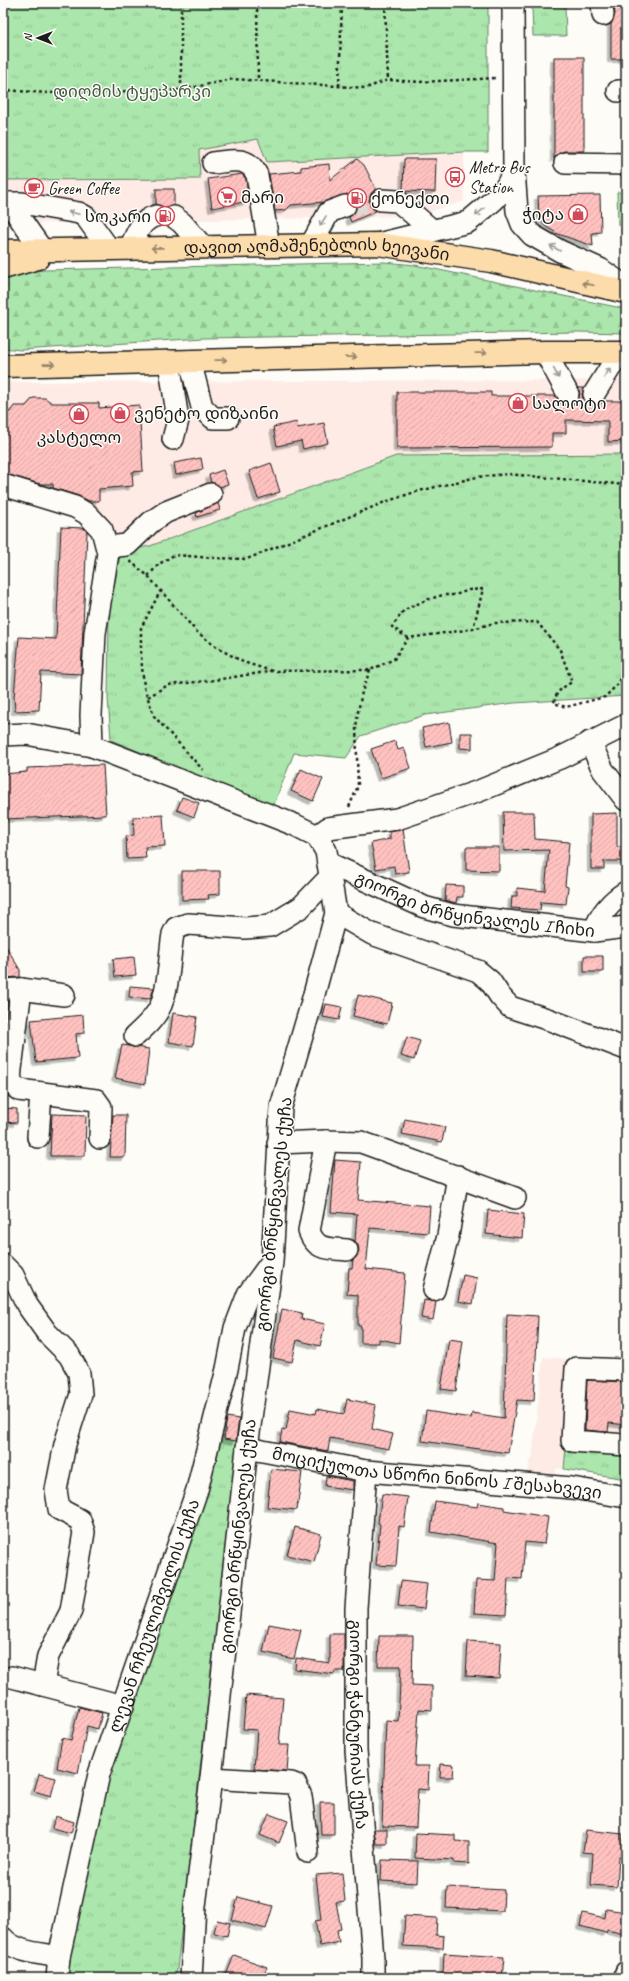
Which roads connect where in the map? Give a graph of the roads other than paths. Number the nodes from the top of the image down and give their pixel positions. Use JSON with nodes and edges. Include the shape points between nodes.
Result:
{"nodes":[{"id":1,"x":513,"y":3,"type":"edge"},
{"id":2,"x":213,"y":163,"type":"dead end"},
{"id":3,"x":565,"y":163,"type":"dead end"},
{"id":4,"x":626,"y":164,"type":"edge"},
{"id":5,"x":514,"y":171,"type":"junction"},
{"id":6,"x":381,"y":200,"type":"tunnel mouth"},
{"id":7,"x":6,"y":203,"type":"edge"},
{"id":8,"x":345,"y":206,"type":"tunnel mouth"},
{"id":9,"x":433,"y":231,"type":"junction"},
{"id":10,"x":378,"y":244,"type":"junction"},
{"id":11,"x":311,"y":245,"type":"junction"},
{"id":12,"x":270,"y":246,"type":"junction"},
{"id":13,"x":203,"y":247,"type":"junction"},
{"id":14,"x":119,"y":249,"type":"junction"},
{"id":15,"x":42,"y":250,"type":"junction"},
{"id":16,"x":3,"y":251,"type":"edge"},
{"id":17,"x":64,"y":251,"type":"junction"},
{"id":18,"x":3,"y":268,"type":"edge"},
{"id":19,"x":626,"y":287,"type":"edge"},
{"id":20,"x":626,"y":292,"type":"edge"},
{"id":21,"x":545,"y":352,"type":"junction"},
{"id":22,"x":623,"y":352,"type":"edge"},
{"id":23,"x":180,"y":361,"type":"junction"},
{"id":24,"x":5,"y":365,"type":"edge"},
{"id":25,"x":568,"y":394,"type":"dead end"},
{"id":26,"x":594,"y":394,"type":"dead end"},
{"id":27,"x":228,"y":418,"type":"dead end"},
{"id":28,"x":173,"y":439,"type":"dead end"},
{"id":29,"x":3,"y":485,"type":"edge"},
{"id":30,"x":211,"y":494,"type":"dead end"},
{"id":31,"x":107,"y":548,"type":"junction"},
{"id":32,"x":626,"y":725,"type":"edge"},
{"id":33,"x":5,"y":740,"type":"edge"},
{"id":34,"x":590,"y":742,"type":"junction"},
{"id":35,"x":92,"y":746,"type":"junction"},
{"id":36,"x":626,"y":800,"type":"edge"},
{"id":37,"x":317,"y":836,"type":"junction"},
{"id":38,"x":329,"y":870,"type":"junction"},
{"id":39,"x":626,"y":892,"type":"edge"},
{"id":40,"x":336,"y":913,"type":"junction"},
{"id":41,"x":626,"y":927,"type":"edge"},
{"id":42,"x":594,"y":931,"type":"junction"},
{"id":43,"x":12,"y":989,"type":"edge"},
{"id":44,"x":64,"y":995,"type":"dead end"},
{"id":45,"x":135,"y":1036,"type":"dead end"},
{"id":46,"x":626,"y":1049,"type":"edge"},
{"id":47,"x":41,"y":1093,"type":"junction"},
{"id":48,"x":38,"y":1137,"type":"dead end"},
{"id":49,"x":100,"y":1138,"type":"dead end"},
{"id":50,"x":326,"y":1141,"type":"junction"},
{"id":51,"x":278,"y":1143,"type":"junction"},
{"id":52,"x":458,"y":1176,"type":"junction"},
{"id":53,"x":515,"y":1198,"type":"dead end"},
{"id":54,"x":347,"y":1250,"type":"dead end"},
{"id":55,"x":272,"y":1262,"type":"junction"},
{"id":56,"x":3,"y":1265,"type":"edge"},
{"id":57,"x":434,"y":1290,"type":"dead end"},
{"id":58,"x":626,"y":1370,"type":"edge"},
{"id":59,"x":626,"y":1445,"type":"edge"},
{"id":60,"x":248,"y":1448,"type":"junction"},
{"id":61,"x":366,"y":1471,"type":"junction"},
{"id":62,"x":626,"y":1497,"type":"edge"},
{"id":63,"x":12,"y":1677,"type":"dead end"},
{"id":64,"x":43,"y":1685,"type":"junction"},
{"id":65,"x":123,"y":1706,"type":"junction"},
{"id":66,"x":211,"y":1778,"type":"junction"},
{"id":67,"x":308,"y":1852,"type":"dead end"},
{"id":68,"x":3,"y":1938,"type":"edge"},
{"id":69,"x":59,"y":1957,"type":"junction"},
{"id":70,"x":626,"y":1972,"type":"edge"},
{"id":71,"x":57,"y":1978,"type":"edge"},
{"id":72,"x":191,"y":1978,"type":"edge"},
{"id":73,"x":373,"y":1978,"type":"edge"},
{"id":74,"x":625,"y":1978,"type":"edge"}],
"edges":[{"from":1,"to":5,"type":"street"},
{"from":2,"to":12,"type":"street","via":[[235,160],[253,166],[257,175]]},
{"from":3,"to":4,"type":"street"},
{"from":5,"to":9,"type":"street","one_way":true,"via":[[506,187],[468,222]]},
{"from":19,"to":5,"type":"street","one_way":true,"via":[[600,269],[532,235],[522,224],[517,211]]},
{"from":6,"to":9,"type":"street","via":[[398,201]]},
{"from":14,"to":7,"type":"street","one_way":true,"via":[[79,213],[22,203]]},
{"from":7,"to":15,"type":"street"},
{"from":8,"to":11,"type":"street","one_way":true,"via":[[329,212]]},
{"from":9,"to":10,"type":"street"},
{"from":10,"to":11,"type":"highway","name":"დავით აღმაშენებლის ხეივანი"},
{"from":20,"to":10,"type":"highway","name":"დავით აღმაშენებლის ხეივანი","one_way":true,"via":[[491,261]]},
{"from":11,"to":12,"type":"highway","name":"დავით აღმაშენებლის ხეივანი"},
{"from":12,"to":13,"type":"highway","name":"დავით აღმაშენებლის ხეივანი"},
{"from":13,"to":14,"type":"highway","name":"დავით აღმაშენებლის ხეივანი","one_way":true},
{"from":13,"to":14,"type":"street","via":[[182,223],[165,217],[150,218]]},
{"from":14,"to":17,"type":"highway","name":"დავით აღმაშენებლის ხეივანი"},
{"from":15,"to":16,"type":"highway","name":"დავით აღმაშენებლის ხეივანი"},
{"from":15,"to":17,"type":"highway","name":"დავით აღმაშენებლის ხეივანი"},
{"from":17,"to":18,"type":"highway"},
{"from":21,"to":22,"type":"highway"},
{"from":23,"to":21,"type":"highway","one_way":true},
{"from":21,"to":25,"type":"street","one_way":true},
{"from":26,"to":22,"type":"street","one_way":true},
{"from":24,"to":23,"type":"highway","one_way":true},
{"from":23,"to":27,"type":"street","via":[[202,407],[213,418]]},
{"from":23,"to":28,"type":"street","via":[[178,420]]},
{"from":29,"to":31,"type":"street","via":[[51,498],[81,510],[102,530]]},
{"from":30,"to":31,"type":"street","via":[[166,512],[151,522],[127,545]]},
{"from":31,"to":35,"type":"street","via":[[95,633]]},
{"from":32,"to":34,"type":"street"},
{"from":33,"to":35,"type":"street","via":[[26,734]]},
{"from":34,"to":36,"type":"street","via":[[603,770]]},
{"from":34,"to":37,"type":"street","via":[[560,758],[397,819],[328,828]]},
{"from":35,"to":37,"type":"street","via":[[295,825]]},
{"from":37,"to":38,"type":"street","name":"გიორგი ბრწყინვალეს ქუჩა","via":[[326,851]]},
{"from":38,"to":40,"type":"street","name":"გიორგი ბრწყინვალეს ქუჩა"},
{"from":38,"to":42,"type":"street","name":"გიორგი ბრწყინვალეს I ჩიხი","via":[[424,907],[453,915]]},
{"from":38,"to":45,"type":"street","via":[[301,907],[270,926],[245,928],[188,924],[176,928],[173,934],[167,986],[161,1006],[151,1021]]},
{"from":39,"to":42,"type":"street","via":[[606,909]]},
{"from":40,"to":46,"type":"street","via":[[372,934],[478,972],[490,980],[510,1007]]},
{"from":40,"to":51,"type":"street","name":"გიორგი ბრწყინვალეს ქუჩა","via":[[281,1107]]},
{"from":41,"to":42,"type":"street","name":"გიორგი ბრწყინვალეს I ჩიხი"},
{"from":43,"to":44,"type":"street"},
{"from":43,"to":47,"type":"street","via":[[10,1080],[19,1090]]},
{"from":47,"to":48,"type":"street"},
{"from":47,"to":49,"type":"street","via":[[96,1100],[101,1107]]},
{"from":50,"to":51,"type":"street"},
{"from":50,"to":52,"type":"street","via":[[361,1142]]},
{"from":50,"to":54,"type":"street","via":[[309,1231],[312,1241],[320,1246]]},
{"from":51,"to":55,"type":"street","name":"გიორგი ბრწყინვალეს ქუჩა"},
{"from":52,"to":53,"type":"street"},
{"from":52,"to":57,"type":"street","via":[[448,1236]]},
{"from":55,"to":60,"type":"street","name":"გიორგი ბრწყინვალეს ქუჩა"},
{"from":55,"to":65,"type":"street","name":"ლევან რჩეულიშვილის ქუჩა","via":[[248,1294],[235,1328],[196,1490]]},
{"from":56,"to":64,"type":"street","via":[[13,1275],[27,1305],[47,1333],[69,1355],[79,1373],[81,1394],[65,1444],[56,1490],[59,1509],[80,1520],[84,1532],[71,1611],[48,1656]]},
{"from":58,"to":59,"type":"street","via":[[576,1368],[572,1441]]},
{"from":60,"to":61,"type":"street","name":"მოციქულთა სწორი ნინოს I შესახვევი"},
{"from":60,"to":66,"type":"street","name":"გიორგი ბრწყინვალეს ქუჩა"},
{"from":61,"to":62,"type":"street","name":"მოციქულთა სწორი ნინოს I შესახვევი","via":[[572,1488]]},
{"from":61,"to":73,"type":"street","name":"გიორგი ჭანტურიას ქუჩა","via":[[356,1608],[356,1750],[374,1958]]},
{"from":63,"to":64,"type":"street"},
{"from":64,"to":65,"type":"street"},
{"from":65,"to":69,"type":"street","name":"ლევან რჩეულიშვილის ქუჩა","via":[[99,1774]]},
{"from":66,"to":67,"type":"street","via":[[296,1785]]},
{"from":66,"to":72,"type":"street","name":"გიორგი ბრწყინვალეს ქუჩა","via":[[195,1906]]},
{"from":68,"to":69,"type":"street","via":[[8,1944],[27,1952]]},
{"from":69,"to":71,"type":"street","name":"ლევან რჩეულიშვილის ქუჩა"},
{"from":70,"to":74,"type":"street"}]}
